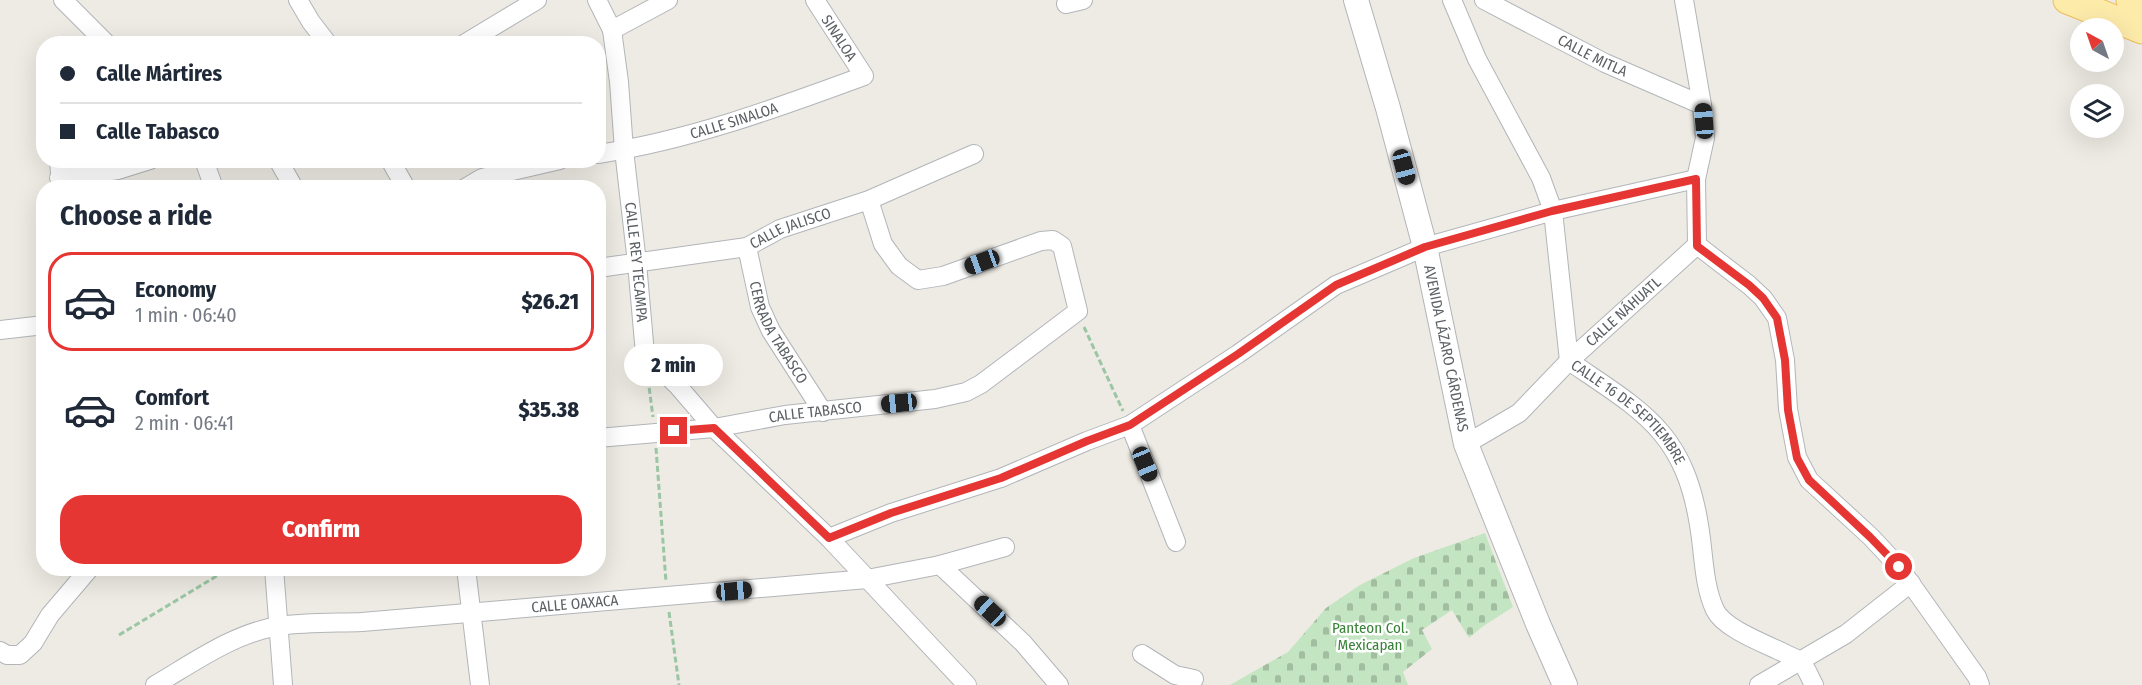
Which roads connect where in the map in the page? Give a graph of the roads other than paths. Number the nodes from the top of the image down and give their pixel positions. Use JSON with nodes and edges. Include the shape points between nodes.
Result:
{"nodes":[{"id":1,"x":63,"y":0,"type":"edge"},
{"id":2,"x":298,"y":0,"type":"edge"},
{"id":3,"x":537,"y":0,"type":"edge"},
{"id":4,"x":597,"y":0,"type":"edge"},
{"id":5,"x":668,"y":0,"type":"edge"},
{"id":6,"x":815,"y":0,"type":"edge"},
{"id":7,"x":1356,"y":0,"type":"edge"},
{"id":8,"x":1452,"y":0,"type":"edge"},
{"id":9,"x":1484,"y":0,"type":"edge"},
{"id":10,"x":1684,"y":0,"type":"edge"},
{"id":11,"x":2067,"y":0,"type":"edge"},
{"id":12,"x":2130,"y":0,"type":"edge"},
{"id":13,"x":2142,"y":5,"type":"edge"},
{"id":14,"x":612,"y":30,"type":"junction"},
{"id":15,"x":2142,"y":30,"type":"edge"},
{"id":16,"x":99,"y":36,"type":"edge"},
{"id":17,"x":322,"y":36,"type":"edge"},
{"id":18,"x":477,"y":36,"type":"edge"},
{"id":19,"x":864,"y":76,"type":"joint"},
{"id":20,"x":1702,"y":105,"type":"junction"},
{"id":21,"x":624,"y":150,"type":"junction"},
{"id":22,"x":606,"y":153,"type":"edge"},
{"id":23,"x":974,"y":154,"type":"dead end"},
{"id":24,"x":124,"y":168,"type":"edge"},
{"id":25,"x":525,"y":168,"type":"edge"},
{"id":26,"x":60,"y":175,"type":"edge"},
{"id":27,"x":1696,"y":179,"type":"junction"},
{"id":28,"x":479,"y":180,"type":"edge"},
{"id":29,"x":869,"y":200,"type":"junction"},
{"id":30,"x":1552,"y":211,"type":"junction"},
{"id":31,"x":1697,"y":246,"type":"junction"},
{"id":32,"x":747,"y":247,"type":"junction"},
{"id":33,"x":1425,"y":247,"type":"junction"},
{"id":34,"x":638,"y":263,"type":"junction"},
{"id":35,"x":606,"y":267,"type":"edge"},
{"id":36,"x":36,"y":326,"type":"edge"},
{"id":37,"x":0,"y":330,"type":"edge"},
{"id":38,"x":1569,"y":361,"type":"junction"},
{"id":39,"x":823,"y":412,"type":"junction"},
{"id":40,"x":1130,"y":425,"type":"junction"},
{"id":41,"x":714,"y":428,"type":"junction"},
{"id":42,"x":606,"y":437,"type":"edge"},
{"id":43,"x":1466,"y":444,"type":"junction"},
{"id":44,"x":829,"y":538,"type":"junction"},
{"id":45,"x":1176,"y":542,"type":"dead end"},
{"id":46,"x":1005,"y":546,"type":"dead end"},
{"id":47,"x":940,"y":565,"type":"junction"},
{"id":48,"x":83,"y":576,"type":"edge"},
{"id":49,"x":275,"y":576,"type":"edge"},
{"id":50,"x":467,"y":576,"type":"edge"},
{"id":51,"x":867,"y":579,"type":"junction"},
{"id":52,"x":1911,"y":584,"type":"junction"},
{"id":53,"x":470,"y":613,"type":"junction"},
{"id":54,"x":278,"y":626,"type":"junction"},
{"id":55,"x":0,"y":651,"type":"edge"},
{"id":56,"x":1142,"y":654,"type":"dead end"},
{"id":57,"x":1801,"y":662,"type":"junction"},
{"id":58,"x":1192,"y":683,"type":"edge"},
{"id":59,"x":155,"y":685,"type":"edge"},
{"id":60,"x":283,"y":685,"type":"edge"},
{"id":61,"x":480,"y":685,"type":"edge"},
{"id":62,"x":967,"y":685,"type":"edge"},
{"id":63,"x":1059,"y":685,"type":"edge"},
{"id":64,"x":1566,"y":685,"type":"edge"},
{"id":65,"x":1759,"y":685,"type":"edge"},
{"id":66,"x":1814,"y":685,"type":"edge"},
{"id":67,"x":1980,"y":685,"type":"edge"}],
"edges":[{"from":1,"to":16,"type":"street"},
{"from":2,"to":17,"type":"street"},
{"from":3,"to":18,"type":"street"},
{"from":4,"to":14,"type":"street","name":"CALLE REY TECAMPA"},
{"from":5,"to":14,"type":"street"},
{"from":6,"to":19,"type":"street","name":"SINALOA"},
{"from":7,"to":33,"type":"main road","name":"AVENIDA LÁZARO CÁRDENAS"},
{"from":8,"to":30,"type":"street","name":"CALLE 16 DE SEPTIEMBRE","via":[[1477,59],[1541,178]]},
{"from":9,"to":20,"type":"street","name":"CALLE MITLA","via":[[1605,63]]},
{"from":10,"to":20,"type":"street"},
{"from":11,"to":15,"type":"main road"},
{"from":12,"to":13,"type":"main road"},
{"from":14,"to":21,"type":"street","name":"CALLE REY TECAMPA"},
{"from":19,"to":21,"type":"street","name":"CALLE SINALOA","via":[[718,127]]},
{"from":20,"to":27,"type":"street","via":[[1705,138]]},
{"from":21,"to":22,"type":"street","name":"CALLE SINALOA"},
{"from":21,"to":34,"type":"street","name":"CALLE REY TECAMPA"},
{"from":23,"to":29,"type":"street","name":"CALLE JALISCO"},
{"from":24,"to":26,"type":"street"},
{"from":25,"to":28,"type":"street"},
{"from":27,"to":30,"type":"street"},
{"from":27,"to":31,"type":"street"},
{"from":29,"to":32,"type":"street","name":"CALLE JALISCO","via":[[780,229]]},
{"from":29,"to":39,"type":"street","name":"CALLE TABASCO","via":[[883,244],[899,266],[918,280],[943,276],[1053,240],[1062,246],[1078,311],[966,392]]},
{"from":30,"to":33,"type":"street"},
{"from":30,"to":38,"type":"street","name":"CALLE 16 DE SEPTIEMBRE"},
{"from":31,"to":38,"type":"street","name":"CALLE NÁHUATL"},
{"from":31,"to":52,"type":"street","via":[[1749,285],[1777,318],[1797,458],[1809,480],[1870,537]]},
{"from":32,"to":34,"type":"street","name":"CALLE JALISCO"},
{"from":32,"to":39,"type":"street","name":"CERRADA TABASCO","via":[[760,307],[771,331]]},
{"from":33,"to":40,"type":"street","via":[[1336,285]]},
{"from":33,"to":43,"type":"main road","name":"AVENIDA LÁZARO CÁRDENAS"},
{"from":34,"to":35,"type":"street","name":"CALLE JALISCO"},
{"from":34,"to":41,"type":"street","name":"CALLE REY TECAMPA","via":[[645,354]]},
{"from":36,"to":37,"type":"street"},
{"from":38,"to":43,"type":"street","name":"CALLE NÁHUATL","via":[[1519,413]]},
{"from":38,"to":57,"type":"street","name":"CALLE 16 DE SEPTIEMBRE","via":[[1636,407],[1663,432],[1681,460],[1695,495],[1706,579],[1716,611],[1730,625]]},
{"from":39,"to":41,"type":"street","name":"CALLE TABASCO"},
{"from":40,"to":44,"type":"street","via":[[1001,478],[891,513]]},
{"from":40,"to":45,"type":"street"},
{"from":41,"to":42,"type":"street","name":"CALLE TABASCO"},
{"from":41,"to":44,"type":"street"},
{"from":43,"to":64,"type":"main road","name":"AVENIDA LÁZARO CÁRDENAS"},
{"from":44,"to":51,"type":"street"},
{"from":46,"to":47,"type":"street","name":"CALLE OAXACA"},
{"from":47,"to":51,"type":"street","name":"CALLE OAXACA"},
{"from":47,"to":63,"type":"street","via":[[1023,643]]},
{"from":48,"to":55,"type":"street","via":[[20,655]]},
{"from":49,"to":54,"type":"street"},
{"from":50,"to":53,"type":"street"},
{"from":51,"to":53,"type":"street","name":"CALLE OAXACA"},
{"from":51,"to":62,"type":"street"},
{"from":52,"to":57,"type":"street","via":[[1846,634]]},
{"from":52,"to":67,"type":"street"},
{"from":53,"to":54,"type":"street","name":"CALLE OAXACA"},
{"from":53,"to":61,"type":"street"},
{"from":54,"to":59,"type":"street","name":"CALLE OAXACA","via":[[247,635]]},
{"from":54,"to":60,"type":"street"},
{"from":56,"to":58,"type":"street"},
{"from":57,"to":65,"type":"street"},
{"from":57,"to":66,"type":"street"}]}
